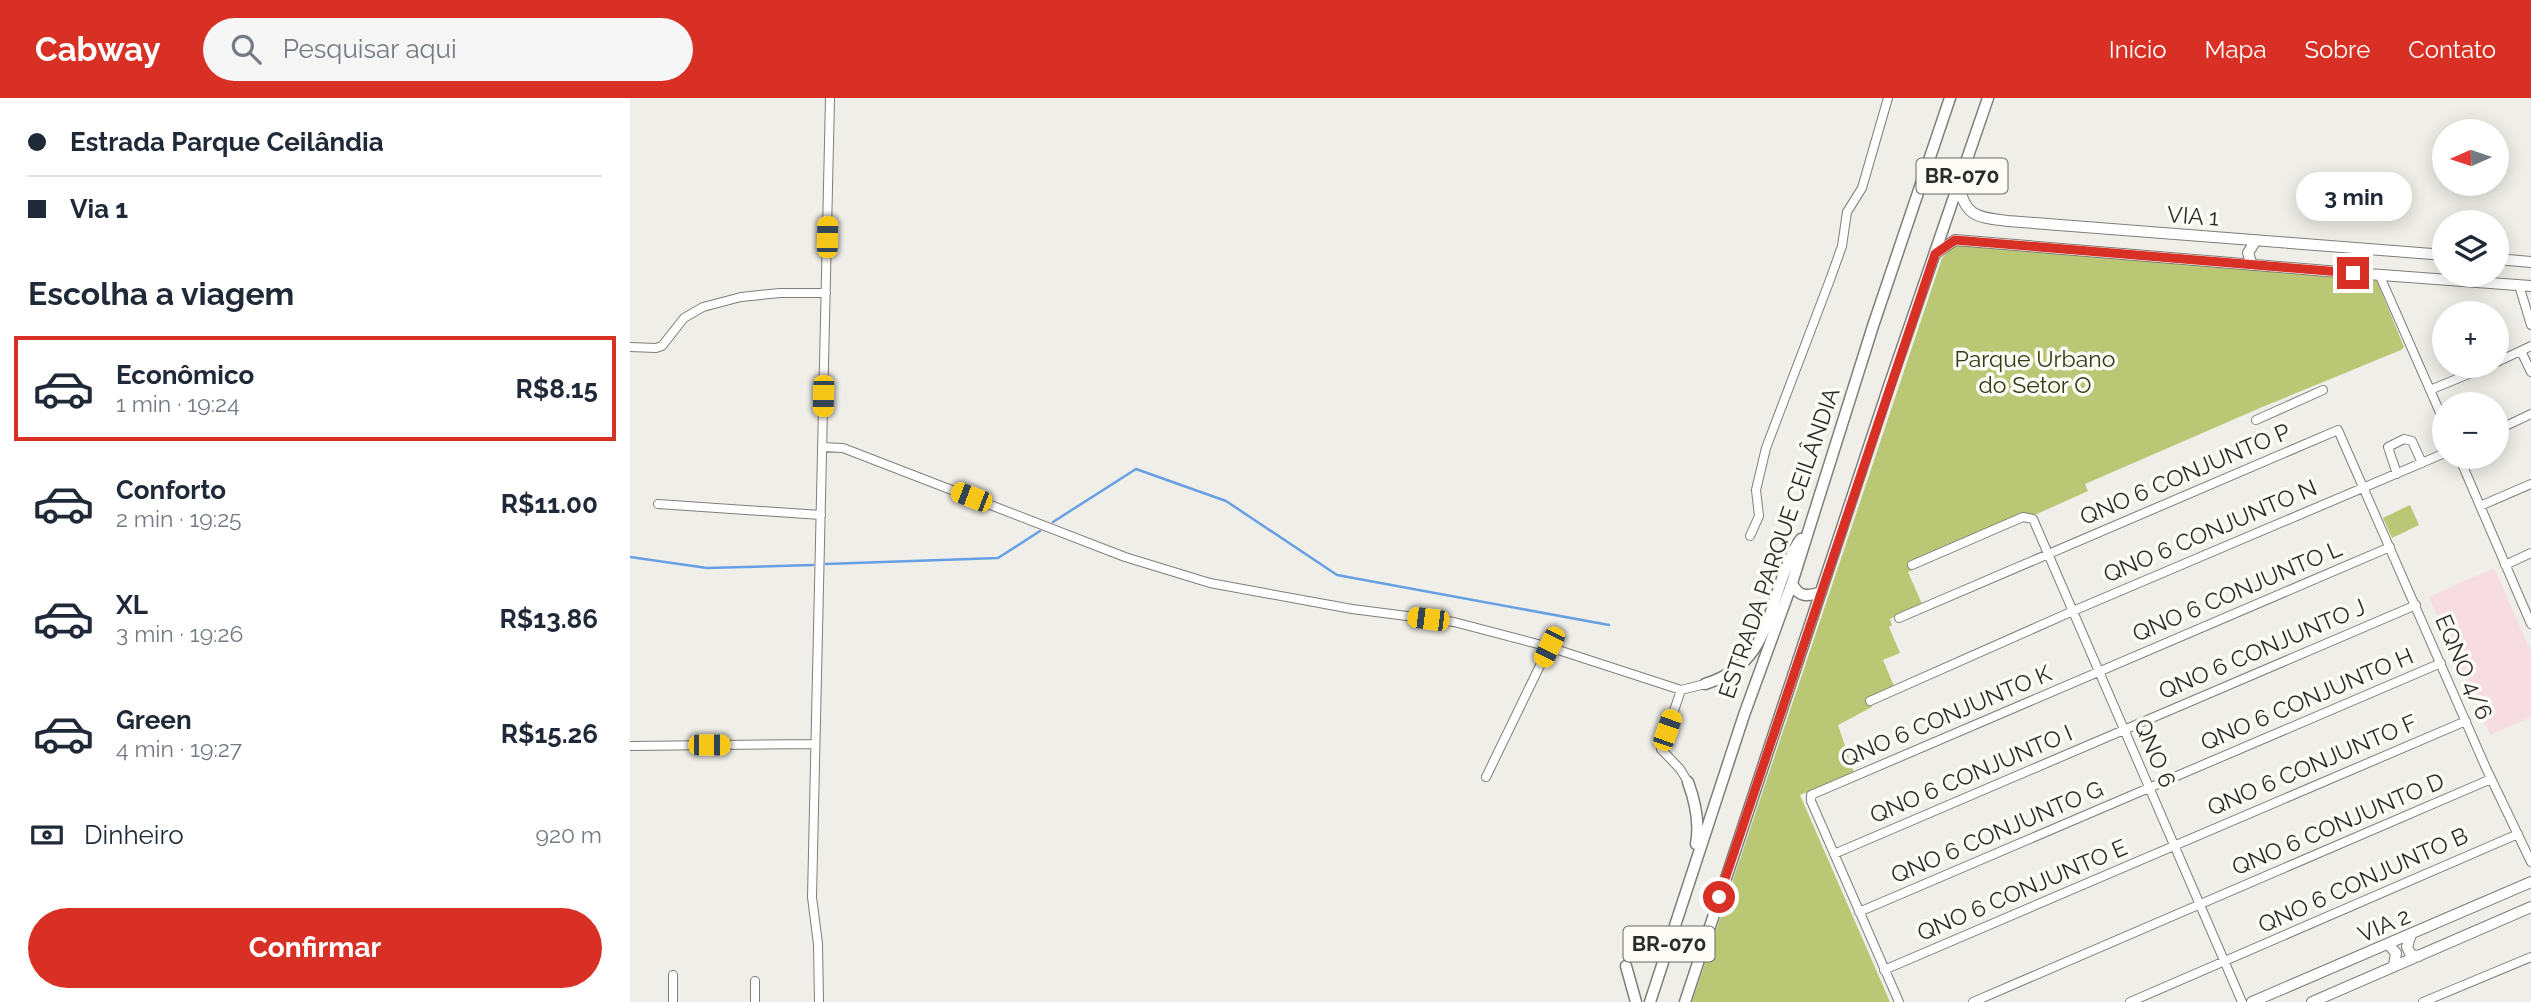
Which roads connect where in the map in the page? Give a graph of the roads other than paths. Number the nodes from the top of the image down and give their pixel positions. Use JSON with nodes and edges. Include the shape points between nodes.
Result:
{"nodes":[{"id":1,"x":830,"y":98,"type":"edge"},
{"id":2,"x":1888,"y":98,"type":"edge"},
{"id":3,"x":1950,"y":98,"type":"edge"},
{"id":4,"x":1988,"y":98,"type":"edge"},
{"id":5,"x":1959,"y":185,"type":"junction"},
{"id":6,"x":2256,"y":240,"type":"junction"},
{"id":7,"x":1935,"y":254,"type":"junction"},
{"id":8,"x":2432,"y":254,"type":"edge"},
{"id":9,"x":2509,"y":260,"type":"edge"},
{"id":10,"x":2515,"y":260,"type":"junction"},
{"id":11,"x":2531,"y":262,"type":"edge"},
{"id":12,"x":2252,"y":265,"type":"junction"},
{"id":13,"x":2531,"y":268,"type":"edge"},
{"id":14,"x":2379,"y":274,"type":"junction"},
{"id":15,"x":2519,"y":285,"type":"junction"},
{"id":16,"x":2531,"y":286,"type":"edge"},
{"id":17,"x":825,"y":293,"type":"junction"},
{"id":18,"x":2531,"y":325,"type":"edge"},
{"id":19,"x":2531,"y":346,"type":"edge"},
{"id":20,"x":630,"y":348,"type":"edge"},
{"id":21,"x":2521,"y":351,"type":"junction"},
{"id":22,"x":2509,"y":356,"type":"edge"},
{"id":23,"x":2531,"y":372,"type":"edge"},
{"id":24,"x":2459,"y":378,"type":"edge"},
{"id":25,"x":2323,"y":390,"type":"dead end"},
{"id":26,"x":2430,"y":390,"type":"junction"},
{"id":27,"x":2432,"y":395,"type":"edge"},
{"id":28,"x":2531,"y":414,"type":"edge"},
{"id":29,"x":2256,"y":419,"type":"dead end"},
{"id":30,"x":2509,"y":424,"type":"edge"},
{"id":31,"x":2338,"y":430,"type":"joint"},
{"id":32,"x":822,"y":447,"type":"junction"},
{"id":33,"x":2432,"y":459,"type":"edge"},
{"id":34,"x":2422,"y":463,"type":"junction"},
{"id":35,"x":2464,"y":469,"type":"edge"},
{"id":36,"x":2397,"y":474,"type":"junction"},
{"id":37,"x":2531,"y":484,"type":"edge"},
{"id":38,"x":2363,"y":486,"type":"junction"},
{"id":39,"x":658,"y":504,"type":"dead end"},
{"id":40,"x":2480,"y":506,"type":"junction"},
{"id":41,"x":821,"y":514,"type":"junction"},
{"id":42,"x":1809,"y":529,"type":"junction"},
{"id":43,"x":1749,"y":536,"type":"dead end"},
{"id":44,"x":2390,"y":547,"type":"junction"},
{"id":45,"x":2531,"y":553,"type":"edge"},
{"id":46,"x":2048,"y":554,"type":"junction"},
{"id":47,"x":1912,"y":565,"type":"dead end"},
{"id":48,"x":2504,"y":565,"type":"junction"},
{"id":49,"x":1792,"y":583,"type":"junction"},
{"id":50,"x":1821,"y":592,"type":"junction"},
{"id":51,"x":2416,"y":605,"type":"junction"},
{"id":52,"x":2073,"y":611,"type":"junction"},
{"id":53,"x":1899,"y":618,"type":"dead end"},
{"id":54,"x":2531,"y":623,"type":"edge"},
{"id":55,"x":1549,"y":647,"type":"junction"},
{"id":56,"x":2441,"y":663,"type":"junction"},
{"id":57,"x":2098,"y":671,"type":"junction"},
{"id":58,"x":1706,"y":684,"type":"joint"},
{"id":59,"x":1681,"y":690,"type":"junction"},
{"id":60,"x":1870,"y":701,"type":"dead end"},
{"id":61,"x":2466,"y":720,"type":"junction"},
{"id":62,"x":2124,"y":729,"type":"junction"},
{"id":63,"x":815,"y":744,"type":"junction"},
{"id":64,"x":630,"y":746,"type":"edge"},
{"id":65,"x":1486,"y":777,"type":"dead end"},
{"id":66,"x":2491,"y":779,"type":"junction"},
{"id":67,"x":1688,"y":782,"type":"joint"},
{"id":68,"x":2149,"y":787,"type":"junction"},
{"id":69,"x":2518,"y":834,"type":"junction"},
{"id":70,"x":2174,"y":845,"type":"junction"},
{"id":71,"x":1834,"y":854,"type":"junction"},
{"id":72,"x":2531,"y":862,"type":"edge"},
{"id":73,"x":2531,"y":882,"type":"edge"},
{"id":74,"x":1687,"y":886,"type":"junction"},
{"id":75,"x":2200,"y":904,"type":"junction"},
{"id":76,"x":2531,"y":907,"type":"edge"},
{"id":77,"x":1859,"y":912,"type":"junction"},
{"id":78,"x":2411,"y":934,"type":"junction"},
{"id":79,"x":2388,"y":944,"type":"junction"},
{"id":80,"x":2418,"y":956,"type":"junction"},
{"id":81,"x":2531,"y":957,"type":"edge"},
{"id":82,"x":2224,"y":962,"type":"junction"},
{"id":83,"x":1626,"y":966,"type":"dead end"},
{"id":84,"x":2394,"y":966,"type":"junction"},
{"id":85,"x":1884,"y":970,"type":"junction"},
{"id":86,"x":673,"y":975,"type":"dead end"},
{"id":87,"x":755,"y":981,"type":"dead end"},
{"id":88,"x":673,"y":1002,"type":"edge"},
{"id":89,"x":755,"y":1002,"type":"edge"},
{"id":90,"x":819,"y":1002,"type":"edge"},
{"id":91,"x":1636,"y":1002,"type":"edge"},
{"id":92,"x":1650,"y":1002,"type":"edge"},
{"id":93,"x":1685,"y":1002,"type":"edge"},
{"id":94,"x":1899,"y":1002,"type":"edge"},
{"id":95,"x":1973,"y":1002,"type":"edge"},
{"id":96,"x":2130,"y":1002,"type":"edge"},
{"id":97,"x":2242,"y":1002,"type":"edge"},
{"id":98,"x":2252,"y":1002,"type":"edge"},
{"id":99,"x":2312,"y":1002,"type":"edge"},
{"id":100,"x":2423,"y":1002,"type":"edge"}],
"edges":[{"from":1,"to":17,"type":"street"},
{"from":2,"to":43,"type":"street","via":[[1862,188],[1847,212],[1835,267],[1763,459],[1756,490],[1759,516]]},
{"from":3,"to":42,"type":"highway","name":"ESTRADA PARQUE CEILÂNDIA","number":"BR-070"},
{"from":4,"to":5,"type":"highway","number":"BR-070"},
{"from":5,"to":6,"type":"main road","name":"VIA 1","via":[[1966,208],[1987,218]]},
{"from":5,"to":7,"type":"highway","number":"BR-070"},
{"from":6,"to":8,"type":"main road","name":"VIA 1"},
{"from":6,"to":12,"type":"main road","via":[[2248,253]]},
{"from":7,"to":12,"type":"main road","name":"VIA 1","via":[[1955,240]]},
{"from":7,"to":50,"type":"highway","number":"BR-070"},
{"from":9,"to":10,"type":"main road"},
{"from":10,"to":11,"type":"main road"},
{"from":10,"to":13,"type":"main road"},
{"from":12,"to":14,"type":"main road","name":"VIA 1"},
{"from":14,"to":15,"type":"main road","name":"VIA 1"},
{"from":14,"to":26,"type":"street"},
{"from":15,"to":16,"type":"main road","name":"VIA 1"},
{"from":15,"to":18,"type":"street"},
{"from":17,"to":20,"type":"street","via":[[780,292],[716,303],[684,318],[662,346]]},
{"from":17,"to":32,"type":"street"},
{"from":19,"to":21,"type":"street"},
{"from":21,"to":22,"type":"street"},
{"from":21,"to":23,"type":"street"},
{"from":24,"to":26,"type":"street"},
{"from":25,"to":29,"type":"street"},
{"from":26,"to":27,"type":"street"},
{"from":28,"to":30,"type":"street"},
{"from":31,"to":38,"type":"street","name":"EQNO 4/6"},
{"from":31,"to":46,"type":"street","name":"QNO 6 CONJUNTO P"},
{"from":32,"to":41,"type":"street"},
{"from":32,"to":55,"type":"street","via":[[843,448],[1125,557],[1210,583],[1454,622]]},
{"from":33,"to":34,"type":"street"},
{"from":34,"to":36,"type":"street"},
{"from":34,"to":36,"type":"street","via":[[2412,442],[2404,439],[2388,447]]},
{"from":35,"to":40,"type":"street"},
{"from":36,"to":38,"type":"street"},
{"from":37,"to":40,"type":"street"},
{"from":38,"to":44,"type":"street","name":"EQNO 4/6"},
{"from":38,"to":52,"type":"street","name":"QNO 6 CONJUNTO N"},
{"from":39,"to":41,"type":"street"},
{"from":40,"to":48,"type":"street"},
{"from":41,"to":63,"type":"street"},
{"from":42,"to":49,"type":"highway","name":"ESTRADA PARQUE CEILÂNDIA","number":"BR-070"},
{"from":42,"to":58,"type":"highway","via":[[1797,544],[1752,653],[1725,678]]},
{"from":44,"to":51,"type":"street","name":"EQNO 4/6"},
{"from":44,"to":57,"type":"street","name":"QNO 6 CONJUNTO L"},
{"from":45,"to":48,"type":"street"},
{"from":46,"to":47,"type":"street","name":"QNO 6","via":[[2034,519],[2023,517]]},
{"from":46,"to":52,"type":"street","name":"QNO 6"},
{"from":46,"to":53,"type":"street","name":"QNO 6 CONJUNTO P"},
{"from":48,"to":54,"type":"street"},
{"from":49,"to":50,"type":"highway","via":[[1803,596]]},
{"from":49,"to":74,"type":"highway","name":"ESTRADA PARQUE CEILÂNDIA","number":"BR-070"},
{"from":50,"to":93,"type":"highway","number":"BR-070"},
{"from":51,"to":56,"type":"street","name":"EQNO 4/6"},
{"from":51,"to":62,"type":"street","name":"QNO 6 CONJUNTO J"},
{"from":52,"to":57,"type":"street","name":"QNO 6"},
{"from":52,"to":60,"type":"street","name":"QNO 6 CONJUNTO N"},
{"from":55,"to":59,"type":"street"},
{"from":55,"to":65,"type":"street"},
{"from":56,"to":61,"type":"street","name":"EQNO 4/6"},
{"from":56,"to":68,"type":"street","name":"QNO 6 CONJUNTO H"},
{"from":57,"to":62,"type":"street","name":"QNO 6"},
{"from":57,"to":71,"type":"street","name":"QNO 6 CONJUNTO K","via":[[1814,794],[1811,798]]},
{"from":58,"to":59,"type":"street"},
{"from":59,"to":67,"type":"street","via":[[1661,750]]},
{"from":61,"to":66,"type":"street","name":"EQNO 4/6"},
{"from":61,"to":70,"type":"street","name":"QNO 6 CONJUNTO F"},
{"from":62,"to":68,"type":"street","name":"QNO 6"},
{"from":62,"to":71,"type":"street","name":"QNO 6 CONJUNTO I"},
{"from":63,"to":64,"type":"street"},
{"from":63,"to":90,"type":"street","via":[[812,897]]},
{"from":66,"to":69,"type":"street","name":"EQNO 4/6"},
{"from":66,"to":75,"type":"street","name":"QNO 6 CONJUNTO D"},
{"from":67,"to":74,"type":"highway","via":[[1698,832]]},
{"from":68,"to":70,"type":"street","name":"QNO 6"},
{"from":68,"to":77,"type":"street","name":"QNO 6 CONJUNTO G"},
{"from":69,"to":72,"type":"street","name":"EQNO 4/6"},
{"from":69,"to":82,"type":"street","name":"QNO 6 CONJUNTO B"},
{"from":70,"to":75,"type":"street","name":"QNO 6"},
{"from":70,"to":85,"type":"street","name":"QNO 6 CONJUNTO E"},
{"from":71,"to":77,"type":"street"},
{"from":73,"to":78,"type":"main road","name":"VIA 2"},
{"from":74,"to":92,"type":"highway","name":"ESTRADA PARQUE CEILÂNDIA","number":"BR-070"},
{"from":75,"to":82,"type":"street","name":"QNO 6"},
{"from":75,"to":95,"type":"street","name":"QNO 6 CONJUNTO D"},
{"from":76,"to":80,"type":"main road","name":"VIA 2"},
{"from":77,"to":85,"type":"street"},
{"from":78,"to":79,"type":"main road","name":"VIA 2"},
{"from":78,"to":80,"type":"main road","via":[[2407,947]]},
{"from":79,"to":84,"type":"main road","via":[[2396,953]]},
{"from":79,"to":98,"type":"main road","name":"VIA 2"},
{"from":80,"to":84,"type":"main road","name":"VIA 2"},
{"from":81,"to":100,"type":"street"},
{"from":82,"to":96,"type":"street","name":"QNO 6 CONJUNTO B"},
{"from":82,"to":97,"type":"street","name":"QNO 6"},
{"from":83,"to":91,"type":"highway"},
{"from":84,"to":99,"type":"main road","name":"VIA 2"},
{"from":85,"to":94,"type":"street"},
{"from":86,"to":88,"type":"street"},
{"from":87,"to":89,"type":"street"}]}
